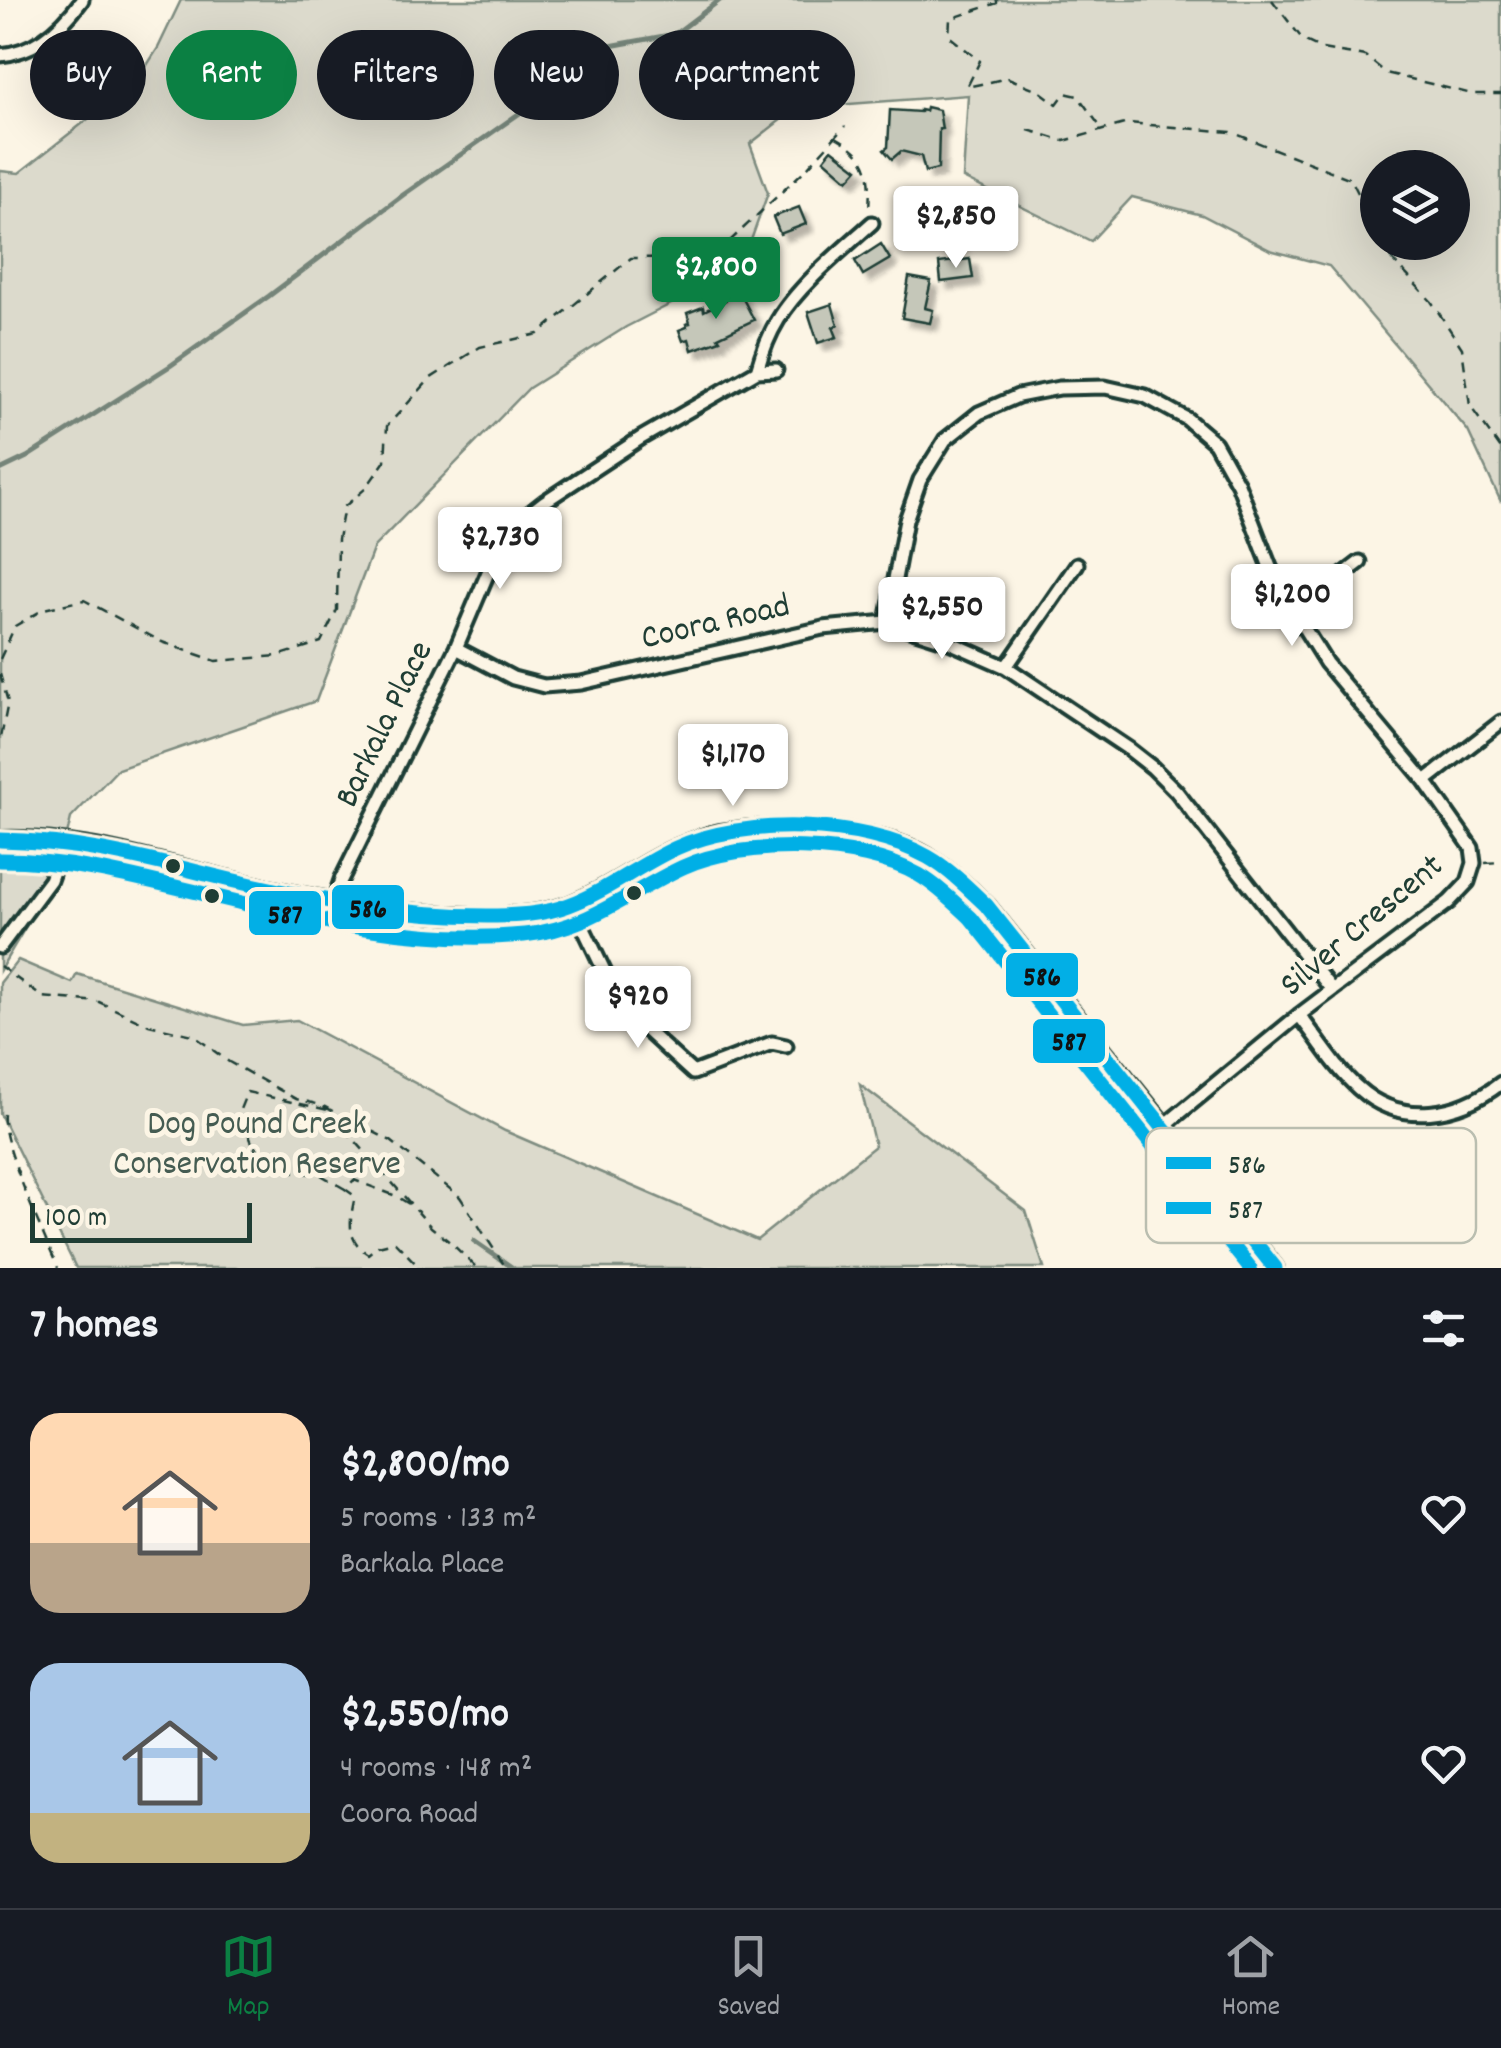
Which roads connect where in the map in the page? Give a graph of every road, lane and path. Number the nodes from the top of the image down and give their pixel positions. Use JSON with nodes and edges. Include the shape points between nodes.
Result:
{"nodes":[{"id":1,"x":82,"y":0,"type":"edge"},
{"id":2,"x":997,"y":0,"type":"edge"},
{"id":3,"x":1272,"y":0,"type":"edge"},
{"id":4,"x":0,"y":55,"type":"edge"},
{"id":5,"x":1501,"y":94,"type":"edge"},
{"id":6,"x":845,"y":126,"type":"dead end"},
{"id":7,"x":1028,"y":130,"type":"dead end"},
{"id":8,"x":1103,"y":130,"type":"junction"},
{"id":9,"x":835,"y":136,"type":"junction"},
{"id":10,"x":1360,"y":197,"type":"edge"},
{"id":11,"x":872,"y":223,"type":"joint"},
{"id":12,"x":1393,"y":260,"type":"edge"},
{"id":13,"x":776,"y":370,"type":"dead end"},
{"id":14,"x":757,"y":372,"type":"junction"},
{"id":15,"x":1501,"y":449,"type":"edge"},
{"id":16,"x":1360,"y":562,"type":"dead end"},
{"id":17,"x":1078,"y":564,"type":"dead end"},
{"id":18,"x":1294,"y":612,"type":"junction"},
{"id":19,"x":886,"y":622,"type":"junction"},
{"id":20,"x":456,"y":648,"type":"junction"},
{"id":21,"x":0,"y":659,"type":"edge"},
{"id":22,"x":1006,"y":667,"type":"junction"},
{"id":23,"x":0,"y":674,"type":"edge"},
{"id":24,"x":1501,"y":722,"type":"edge"},
{"id":25,"x":0,"y":743,"type":"edge"},
{"id":26,"x":1424,"y":780,"type":"junction"},
{"id":27,"x":0,"y":840,"type":"edge"},
{"id":28,"x":64,"y":843,"type":"junction"},
{"id":29,"x":333,"y":902,"type":"junction"},
{"id":30,"x":572,"y":904,"type":"junction"},
{"id":31,"x":0,"y":947,"type":"edge"},
{"id":32,"x":0,"y":966,"type":"edge"},
{"id":33,"x":1332,"y":990,"type":"junction"},
{"id":34,"x":1300,"y":1015,"type":"junction"},
{"id":35,"x":786,"y":1046,"type":"dead end"},
{"id":36,"x":1501,"y":1083,"type":"edge"},
{"id":37,"x":4,"y":1114,"type":"dead end"},
{"id":38,"x":1164,"y":1126,"type":"joint"},
{"id":39,"x":345,"y":1189,"type":"junction"},
{"id":40,"x":415,"y":1208,"type":"junction"},
{"id":41,"x":1255,"y":1243,"type":"edge"},
{"id":42,"x":58,"y":1268,"type":"edge"},
{"id":43,"x":420,"y":1268,"type":"edge"},
{"id":44,"x":477,"y":1268,"type":"edge"},
{"id":45,"x":506,"y":1268,"type":"edge"},
{"id":46,"x":1275,"y":1268,"type":"edge"}],
"edges":[{"from":1,"to":4,"type":"street","via":[[44,40]]},
{"from":2,"to":8,"type":"path","via":[[950,19],[950,36],[980,61],[967,87],[1008,78],[1056,104],[1065,92],[1078,96]]},
{"from":3,"to":5,"type":"path","via":[[1303,40],[1322,49],[1365,56],[1386,73],[1472,94]]},
{"from":6,"to":9,"type":"path"},
{"from":7,"to":8,"type":"path","via":[[1064,141]]},
{"from":8,"to":10,"type":"path","via":[[1128,123],[1231,132],[1351,179]]},
{"from":9,"to":11,"type":"path","via":[[858,152],[872,180]]},
{"from":9,"to":21,"type":"path","via":[[712,257],[631,258],[538,334],[480,347],[431,378],[387,426],[384,461],[344,508],[336,610],[321,642],[278,656],[216,661],[162,642],[84,600],[44,609],[15,626]]},
{"from":11,"to":14,"type":"street","via":[[780,317]]},
{"from":12,"to":15,"type":"path","via":[[1462,348],[1470,406]]},
{"from":13,"to":14,"type":"street","name":"Barkala Place"},
{"from":14,"to":20,"type":"street","name":"Barkala Place","via":[[641,438],[512,527]]},
{"from":16,"to":18,"type":"street"},
{"from":17,"to":22,"type":"street"},
{"from":18,"to":19,"type":"street","name":"Silver Crescent","via":[[1215,443],[1144,396],[1074,387],[1018,396],[979,412],[946,440],[920,480],[906,520]]},
{"from":18,"to":26,"type":"street","name":"Silver Crescent","via":[[1326,663]]},
{"from":19,"to":20,"type":"street","name":"Coora Road","via":[[823,628],[581,684],[544,686],[514,678]]},
{"from":19,"to":22,"type":"street","name":"Coora Road"},
{"from":20,"to":29,"type":"street","name":"Barkala Place"},
{"from":22,"to":33,"type":"street","name":"Coora Road","via":[[1153,768]]},
{"from":23,"to":25,"type":"path","via":[[8,702]]},
{"from":24,"to":26,"type":"street"},
{"from":26,"to":33,"type":"street","name":"Silver Crescent","via":[[1472,848],[1468,882]]},
{"from":27,"to":28,"type":"main road"},
{"from":28,"to":29,"type":"main road"},
{"from":28,"to":31,"type":"street","via":[[50,880]]},
{"from":29,"to":30,"type":"main road","via":[[498,917]]},
{"from":30,"to":35,"type":"street","via":[[622,1008],[693,1073],[772,1043]]},
{"from":30,"to":38,"type":"main road","via":[[716,834],[830,830],[891,841],[960,879],[986,906]]},
{"from":32,"to":45,"type":"path","via":[[42,997],[99,1002],[148,1025],[193,1034],[296,1098],[392,1140],[460,1197]]},
{"from":33,"to":34,"type":"street","name":"Silver Crescent"},
{"from":34,"to":36,"type":"street","via":[[1348,1078],[1382,1105],[1422,1115],[1440,1112]]},
{"from":34,"to":38,"type":"street","name":"Silver Crescent"},
{"from":37,"to":42,"type":"path","via":[[10,1158]]},
{"from":39,"to":40,"type":"path","via":[[354,1180]]},
{"from":39,"to":40,"type":"path","via":[[321,1175],[287,1171],[253,1145],[239,1112],[247,1092],[328,1110]]},
{"from":39,"to":43,"type":"path","via":[[355,1196],[350,1224],[360,1249],[368,1254],[395,1242]]},
{"from":40,"to":44,"type":"path"},
{"from":41,"to":46,"type":"main road"}]}
